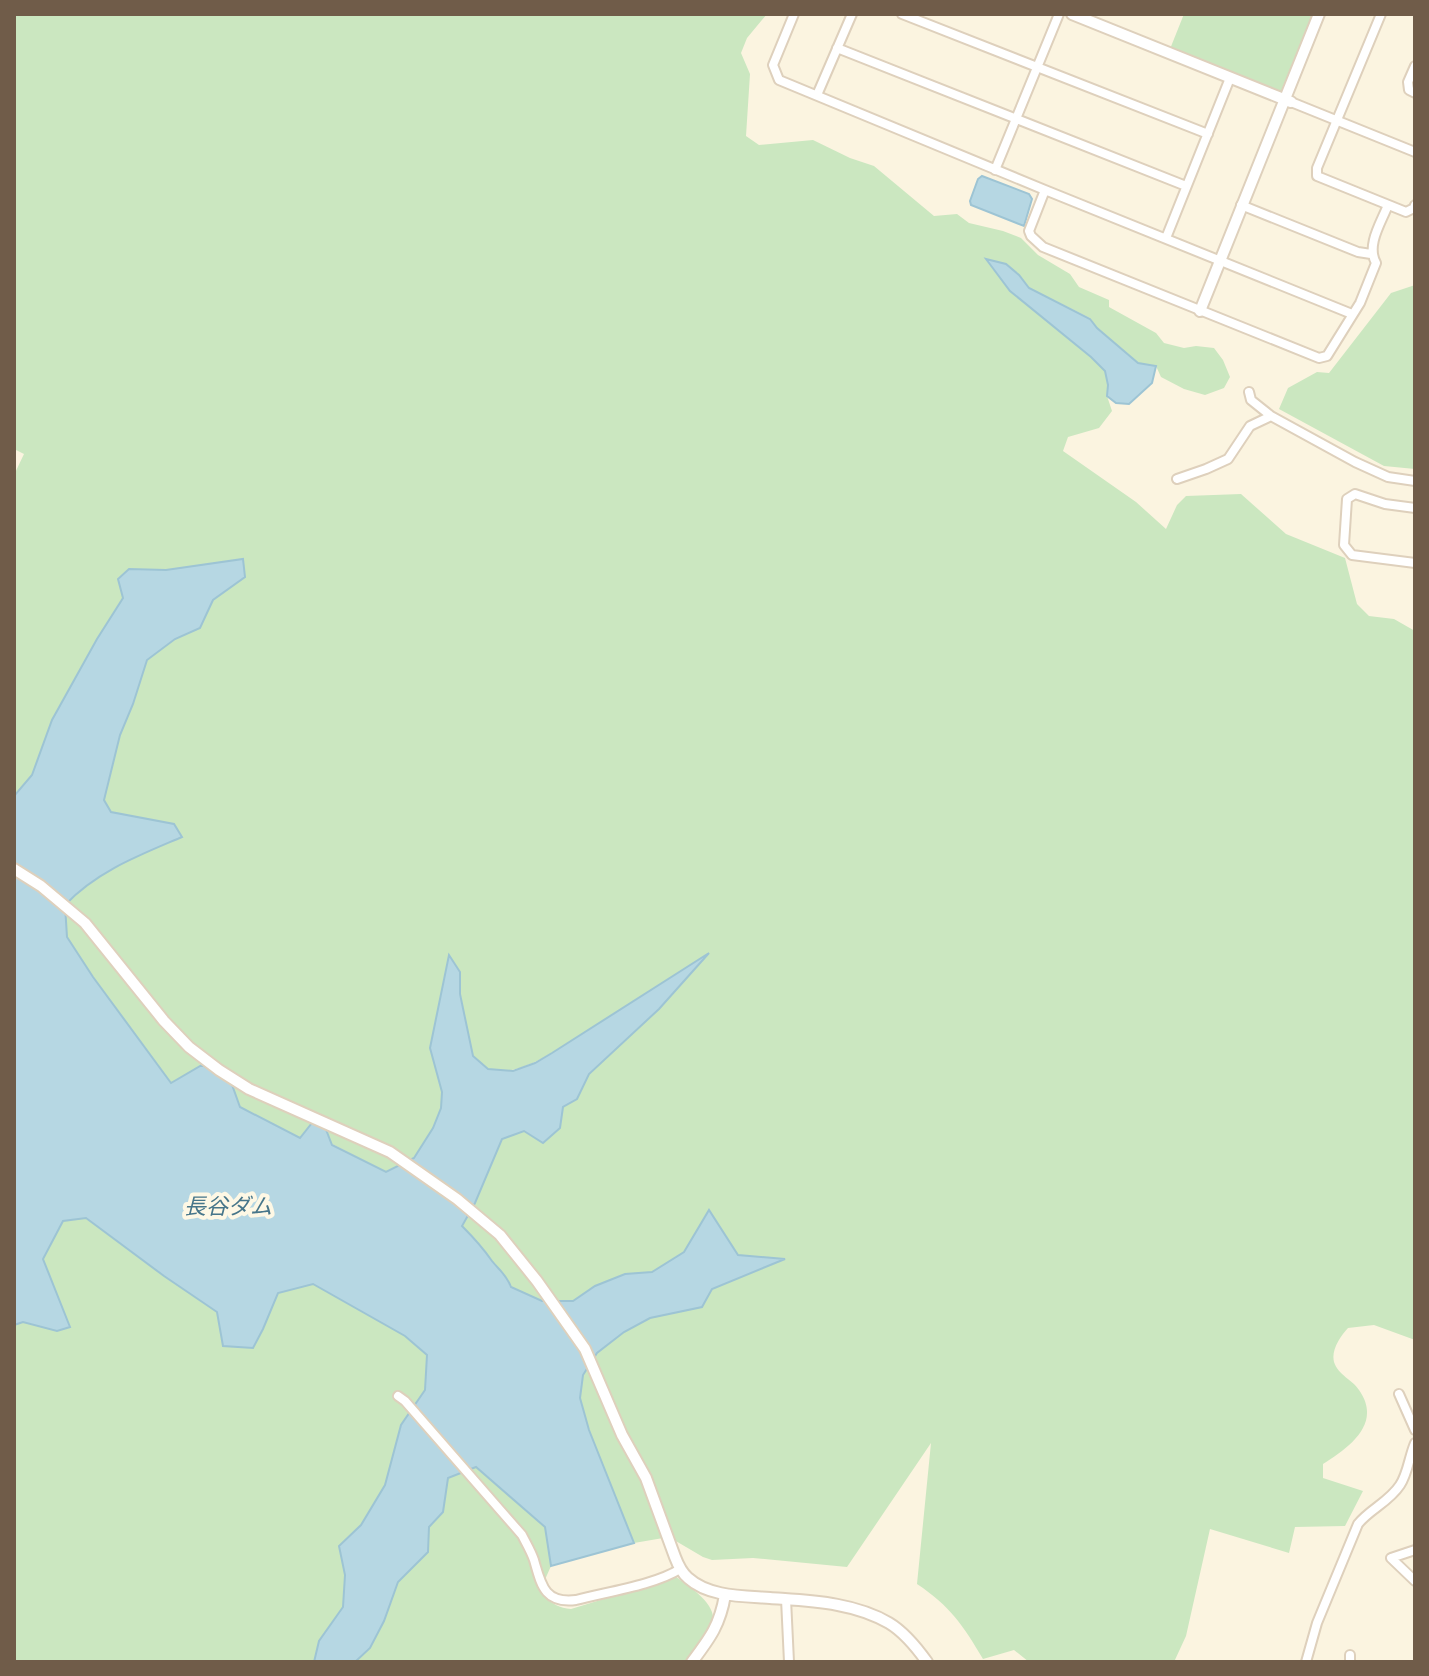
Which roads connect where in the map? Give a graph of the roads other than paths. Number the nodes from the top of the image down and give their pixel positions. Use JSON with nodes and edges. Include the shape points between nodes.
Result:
{"nodes":[{"id":1,"x":794,"y":14,"type":"edge"},
{"id":2,"x":852,"y":14,"type":"edge"},
{"id":3,"x":902,"y":14,"type":"edge"},
{"id":4,"x":1059,"y":14,"type":"edge"},
{"id":5,"x":1072,"y":14,"type":"edge"},
{"id":6,"x":1319,"y":14,"type":"edge"},
{"id":7,"x":1381,"y":14,"type":"edge"},
{"id":8,"x":837,"y":48,"type":"junction"},
{"id":9,"x":1037,"y":66,"type":"junction"},
{"id":10,"x":1415,"y":66,"type":"edge"},
{"id":11,"x":1230,"y":78,"type":"junction"},
{"id":12,"x":1415,"y":93,"type":"edge"},
{"id":13,"x":817,"y":95,"type":"junction"},
{"id":14,"x":1288,"y":100,"type":"junction"},
{"id":15,"x":1016,"y":118,"type":"junction"},
{"id":16,"x":1337,"y":120,"type":"junction"},
{"id":17,"x":1208,"y":134,"type":"junction"},
{"id":18,"x":1415,"y":152,"type":"edge"},
{"id":19,"x":995,"y":170,"type":"junction"},
{"id":20,"x":1186,"y":186,"type":"junction"},
{"id":21,"x":1045,"y":190,"type":"junction"},
{"id":22,"x":1241,"y":205,"type":"junction"},
{"id":23,"x":1388,"y":205,"type":"junction"},
{"id":24,"x":1415,"y":205,"type":"edge"},
{"id":25,"x":1166,"y":238,"type":"junction"},
{"id":26,"x":1371,"y":254,"type":"junction"},
{"id":27,"x":1220,"y":260,"type":"junction"},
{"id":28,"x":1200,"y":311,"type":"junction"},
{"id":29,"x":1352,"y":314,"type":"junction"},
{"id":30,"x":1249,"y":392,"type":"dead end"},
{"id":31,"x":1271,"y":416,"type":"junction"},
{"id":32,"x":1177,"y":479,"type":"dead end"},
{"id":33,"x":1415,"y":481,"type":"edge"},
{"id":34,"x":1415,"y":508,"type":"edge"},
{"id":35,"x":1415,"y":563,"type":"edge"},
{"id":36,"x":14,"y":869,"type":"edge"},
{"id":37,"x":1399,"y":1394,"type":"dead end"},
{"id":38,"x":402,"y":1399,"type":"dead end"},
{"id":39,"x":1415,"y":1430,"type":"edge"},
{"id":40,"x":1415,"y":1443,"type":"edge"},
{"id":41,"x":1415,"y":1550,"type":"edge"},
{"id":42,"x":680,"y":1569,"type":"junction"},
{"id":43,"x":1415,"y":1581,"type":"edge"},
{"id":44,"x":725,"y":1595,"type":"junction"},
{"id":45,"x":786,"y":1599,"type":"junction"},
{"id":46,"x":692,"y":1662,"type":"edge"},
{"id":47,"x":789,"y":1662,"type":"edge"},
{"id":48,"x":927,"y":1662,"type":"edge"},
{"id":49,"x":1306,"y":1662,"type":"edge"}],
"edges":[{"from":1,"to":13,"type":"street","via":[[773,65],[779,80]]},
{"from":2,"to":8,"type":"street"},
{"from":3,"to":9,"type":"street"},
{"from":4,"to":9,"type":"street"},
{"from":5,"to":11,"type":"street"},
{"from":6,"to":14,"type":"street"},
{"from":7,"to":16,"type":"street"},
{"from":8,"to":13,"type":"street"},
{"from":8,"to":15,"type":"street"},
{"from":9,"to":15,"type":"street"},
{"from":9,"to":17,"type":"street"},
{"from":10,"to":12,"type":"street","via":[[1408,82]]},
{"from":11,"to":14,"type":"street"},
{"from":11,"to":17,"type":"street"},
{"from":13,"to":19,"type":"street"},
{"from":14,"to":16,"type":"street"},
{"from":14,"to":22,"type":"street"},
{"from":15,"to":19,"type":"street"},
{"from":15,"to":20,"type":"street"},
{"from":16,"to":18,"type":"street"},
{"from":16,"to":23,"type":"street","via":[[1317,176]]},
{"from":17,"to":20,"type":"street"},
{"from":19,"to":21,"type":"street"},
{"from":20,"to":25,"type":"street"},
{"from":21,"to":25,"type":"street"},
{"from":21,"to":28,"type":"street","via":[[1029,231],[1043,247]]},
{"from":22,"to":26,"type":"street"},
{"from":22,"to":27,"type":"street"},
{"from":23,"to":24,"type":"street","via":[[1406,212]]},
{"from":23,"to":26,"type":"street"},
{"from":25,"to":27,"type":"street"},
{"from":26,"to":29,"type":"street","via":[[1376,263]]},
{"from":27,"to":28,"type":"street"},
{"from":27,"to":29,"type":"street"},
{"from":28,"to":29,"type":"street","via":[[1319,358],[1327,356]]},
{"from":30,"to":31,"type":"street"},
{"from":31,"to":32,"type":"street","via":[[1250,426],[1228,459]]},
{"from":31,"to":33,"type":"street","via":[[1388,477]]},
{"from":34,"to":35,"type":"street","via":[[1351,496],[1344,545],[1352,555]]},
{"from":36,"to":42,"type":"street","via":[[85,923],[189,1047],[249,1089],[390,1152],[500,1235],[585,1349],[646,1478]]},
{"from":37,"to":39,"type":"street"},
{"from":38,"to":42,"type":"street","via":[[522,1535],[549,1595],[576,1600]]},
{"from":40,"to":49,"type":"street","via":[[1400,1485],[1358,1524]]},
{"from":41,"to":43,"type":"street","via":[[1391,1558]]},
{"from":42,"to":44,"type":"street","via":[[701,1586]]},
{"from":44,"to":45,"type":"street"},
{"from":44,"to":46,"type":"street","via":[[717,1625]]},
{"from":45,"to":47,"type":"street"},
{"from":45,"to":48,"type":"street","via":[[851,1607],[876,1617],[900,1630]]}]}
